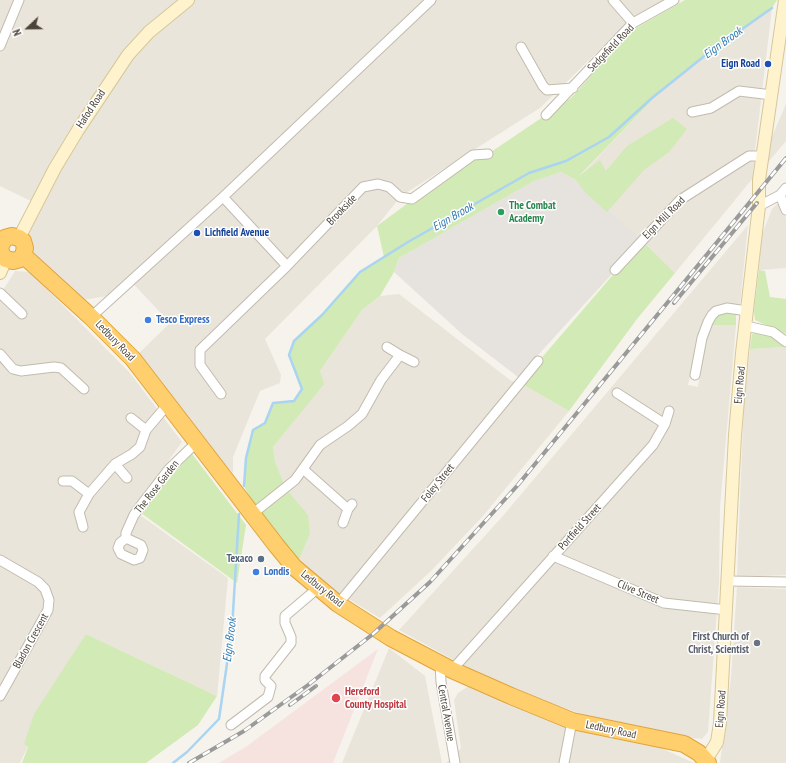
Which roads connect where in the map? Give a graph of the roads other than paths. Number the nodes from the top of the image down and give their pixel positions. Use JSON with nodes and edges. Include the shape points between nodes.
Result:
{"nodes":[{"id":1,"x":188,"y":0,"type":"edge"},
{"id":2,"x":431,"y":0,"type":"edge"},
{"id":3,"x":613,"y":0,"type":"edge"},
{"id":4,"x":674,"y":0,"type":"edge"},
{"id":5,"x":17,"y":1,"type":"edge"},
{"id":6,"x":785,"y":5,"type":"edge"},
{"id":7,"x":633,"y":23,"type":"junction"},
{"id":8,"x":783,"y":39,"type":"edge"},
{"id":9,"x":0,"y":46,"type":"edge"},
{"id":10,"x":521,"y":47,"type":"dead end"},
{"id":11,"x":573,"y":88,"type":"junction"},
{"id":12,"x":772,"y":95,"type":"junction"},
{"id":13,"x":692,"y":112,"type":"dead end"},
{"id":14,"x":546,"y":115,"type":"dead end"},
{"id":15,"x":488,"y":154,"type":"dead end"},
{"id":16,"x":763,"y":156,"type":"junction"},
{"id":17,"x":786,"y":188,"type":"edge"},
{"id":18,"x":780,"y":195,"type":"junction"},
{"id":19,"x":224,"y":197,"type":"junction"},
{"id":20,"x":759,"y":206,"type":"junction"},
{"id":21,"x":786,"y":210,"type":"edge"},
{"id":22,"x":19,"y":238,"type":"junction"},
{"id":23,"x":1,"y":251,"type":"edge"},
{"id":24,"x":23,"y":255,"type":"junction"},
{"id":25,"x":287,"y":266,"type":"junction"},
{"id":26,"x":615,"y":270,"type":"dead end"},
{"id":27,"x":0,"y":293,"type":"edge"},
{"id":28,"x":747,"y":311,"type":"junction"},
{"id":29,"x":22,"y":314,"type":"dead end"},
{"id":30,"x":91,"y":317,"type":"junction"},
{"id":31,"x":746,"y":326,"type":"junction"},
{"id":32,"x":786,"y":342,"type":"edge"},
{"id":33,"x":387,"y":347,"type":"dead end"},
{"id":34,"x":0,"y":354,"type":"edge"},
{"id":35,"x":400,"y":355,"type":"junction"},
{"id":36,"x":538,"y":361,"type":"dead end"},
{"id":37,"x":414,"y":362,"type":"dead end"},
{"id":38,"x":695,"y":375,"type":"dead end"},
{"id":39,"x":84,"y":388,"type":"dead end"},
{"id":40,"x":617,"y":392,"type":"dead end"},
{"id":41,"x":222,"y":394,"type":"dead end"},
{"id":42,"x":169,"y":403,"type":"junction"},
{"id":43,"x":670,"y":411,"type":"dead end"},
{"id":44,"x":131,"y":418,"type":"dead end"},
{"id":45,"x":665,"y":424,"type":"junction"},
{"id":46,"x":146,"y":430,"type":"junction"},
{"id":47,"x":197,"y":442,"type":"junction"},
{"id":48,"x":115,"y":464,"type":"junction"},
{"id":49,"x":303,"y":469,"type":"junction"},
{"id":50,"x":127,"y":478,"type":"dead end"},
{"id":51,"x":63,"y":481,"type":"dead end"},
{"id":52,"x":89,"y":494,"type":"junction"},
{"id":53,"x":249,"y":511,"type":"junction"},
{"id":54,"x":342,"y":523,"type":"dead end"},
{"id":55,"x":83,"y":527,"type":"dead end"},
{"id":56,"x":126,"y":538,"type":"dead end"},
{"id":57,"x":553,"y":556,"type":"junction"},
{"id":58,"x":0,"y":560,"type":"edge"},
{"id":59,"x":729,"y":580,"type":"junction"},
{"id":60,"x":786,"y":582,"type":"edge"},
{"id":61,"x":318,"y":588,"type":"junction"},
{"id":62,"x":338,"y":604,"type":"junction"},
{"id":63,"x":727,"y":610,"type":"junction"},
{"id":64,"x":446,"y":667,"type":"junction"},
{"id":65,"x":0,"y":696,"type":"edge"},
{"id":66,"x":572,"y":722,"type":"junction"},
{"id":67,"x":231,"y":725,"type":"dead end"},
{"id":68,"x":707,"y":762,"type":"edge"},
{"id":69,"x":455,"y":763,"type":"edge"},
{"id":70,"x":564,"y":763,"type":"edge"}],
"edges":[{"from":1,"to":22,"type":"main road","name":"Hafod Road","via":[[149,32],[128,55],[55,168]]},
{"from":2,"to":19,"type":"street"},
{"from":3,"to":7,"type":"street"},
{"from":4,"to":7,"type":"street","name":"Sedgefield Road"},
{"from":5,"to":9,"type":"street"},
{"from":6,"to":8,"type":"main road","name":"Eign Road"},
{"from":7,"to":11,"type":"street","name":"Sedgefield Road"},
{"from":8,"to":12,"type":"main road","name":"Eign Road"},
{"from":10,"to":11,"type":"street","via":[[547,90]]},
{"from":11,"to":14,"type":"street","name":"Sedgefield Road"},
{"from":12,"to":13,"type":"street","via":[[739,91],[710,108]]},
{"from":12,"to":16,"type":"main road","name":"Eign Road"},
{"from":15,"to":25,"type":"street","name":"Brookside","via":[[473,155],[412,199],[400,197],[389,187],[378,184],[363,187]]},
{"from":16,"to":20,"type":"main road","name":"Eign Road","via":[[759,180]]},
{"from":16,"to":26,"type":"street","name":"Eign Mill Road","via":[[749,156],[680,200]]},
{"from":17,"to":18,"type":"street"},
{"from":18,"to":20,"type":"street"},
{"from":18,"to":21,"type":"street"},
{"from":19,"to":25,"type":"street"},
{"from":19,"to":30,"type":"street"},
{"from":20,"to":28,"type":"main road","name":"Eign Road"},
{"from":22,"to":23,"type":"highway","via":[[12,236]]},
{"from":22,"to":24,"type":"highway","via":[[25,246]]},
{"from":23,"to":24,"type":"highway","via":[[16,260]]},
{"from":24,"to":30,"type":"highway","name":"Ledbury Road"},
{"from":25,"to":41,"type":"street","name":"Brookside","via":[[200,350],[200,365]]},
{"from":27,"to":29,"type":"street"},
{"from":28,"to":31,"type":"main road","name":"Eign Road"},
{"from":28,"to":38,"type":"street","via":[[727,308],[712,315],[702,338]]},
{"from":30,"to":42,"type":"highway","name":"Ledbury Road","via":[[133,359]]},
{"from":31,"to":32,"type":"street","via":[[773,332]]},
{"from":31,"to":59,"type":"main road","name":"Eign Road","via":[[735,435]]},
{"from":33,"to":35,"type":"street"},
{"from":34,"to":39,"type":"street","via":[[13,369],[21,371],[61,368]]},
{"from":35,"to":37,"type":"street"},
{"from":35,"to":49,"type":"street","via":[[381,380],[362,414],[320,445]]},
{"from":36,"to":62,"type":"street","name":"Foley Street"},
{"from":40,"to":45,"type":"street"},
{"from":42,"to":46,"type":"street"},
{"from":42,"to":47,"type":"highway","name":"Ledbury Road"},
{"from":43,"to":45,"type":"street","name":"Portfield Street"},
{"from":44,"to":46,"type":"street"},
{"from":45,"to":57,"type":"street","name":"Portfield Street","via":[[653,445]]},
{"from":46,"to":48,"type":"street","via":[[140,447]]},
{"from":47,"to":53,"type":"highway","name":"Ledbury Road"},
{"from":47,"to":56,"type":"street","name":"The Rose Garden","via":[[169,469],[145,500],[134,515]]},
{"from":48,"to":50,"type":"street"},
{"from":48,"to":52,"type":"street"},
{"from":49,"to":53,"type":"street","via":[[286,489]]},
{"from":49,"to":54,"type":"street","via":[[350,506]]},
{"from":51,"to":52,"type":"street","via":[[72,481]]},
{"from":52,"to":55,"type":"street","via":[[79,512]]},
{"from":53,"to":61,"type":"highway","name":"Ledbury Road","via":[[294,567]]},
{"from":57,"to":63,"type":"street","name":"Clive Street","via":[[664,603]]},
{"from":57,"to":64,"type":"street","name":"Portfield Street"},
{"from":58,"to":65,"type":"street","name":"Bladon Crescent","via":[[38,582],[45,589],[49,600],[48,610]]},
{"from":59,"to":60,"type":"street"},
{"from":59,"to":63,"type":"main road","name":"Eign Road"},
{"from":61,"to":62,"type":"highway","name":"Ledbury Road"},
{"from":61,"to":67,"type":"street","via":[[285,616],[291,643],[265,676],[271,686],[268,698]]},
{"from":62,"to":64,"type":"highway","name":"Ledbury Road","via":[[390,638]]},
{"from":63,"to":68,"type":"main road","name":"Eign Road","via":[[719,735]]},
{"from":64,"to":66,"type":"highway","name":"Ledbury Road"},
{"from":64,"to":69,"type":"street","name":"Central Avenue","via":[[441,682]]},
{"from":66,"to":68,"type":"highway","name":"Ledbury Road","via":[[684,744],[699,753]]},
{"from":66,"to":70,"type":"street"}]}
